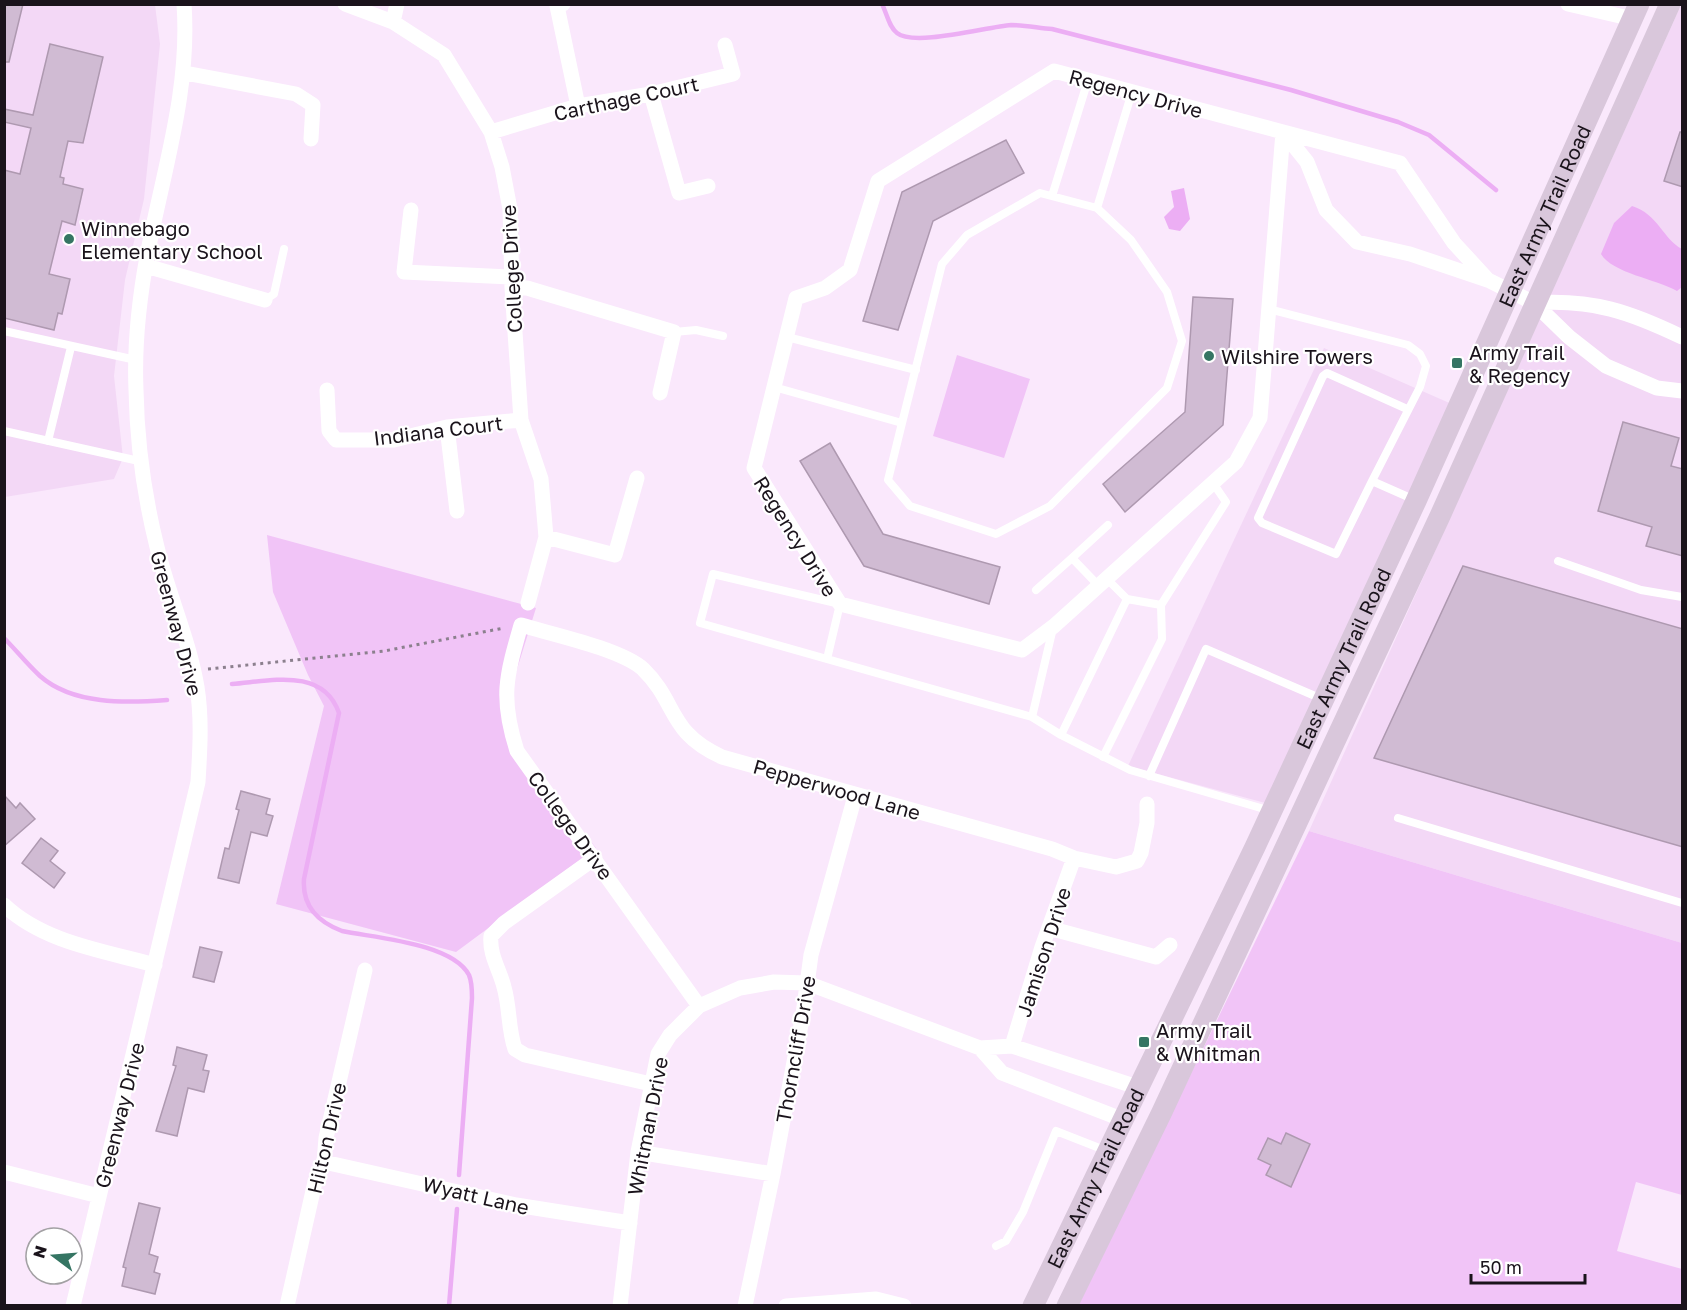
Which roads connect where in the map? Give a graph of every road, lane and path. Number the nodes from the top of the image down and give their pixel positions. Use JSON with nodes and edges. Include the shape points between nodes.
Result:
{"nodes":[{"id":1,"x":345,"y":4,"type":"edge"},
{"id":2,"x":397,"y":4,"type":"edge"},
{"id":3,"x":562,"y":4,"type":"edge"},
{"id":4,"x":1568,"y":4,"type":"edge"},
{"id":5,"x":1670,"y":4,"type":"edge"},
{"id":6,"x":185,"y":5,"type":"edge"},
{"id":7,"x":1636,"y":12,"type":"edge"},
{"id":8,"x":393,"y":22,"type":"junction"},
{"id":9,"x":724,"y":45,"type":"dead end"},
{"id":10,"x":185,"y":73,"type":"junction"},
{"id":11,"x":1088,"y":80,"type":"junction"},
{"id":12,"x":1132,"y":92,"type":"junction"},
{"id":13,"x":651,"y":94,"type":"junction"},
{"id":14,"x":578,"y":106,"type":"junction"},
{"id":15,"x":491,"y":132,"type":"junction"},
{"id":16,"x":1283,"y":132,"type":"junction"},
{"id":17,"x":311,"y":139,"type":"dead end"},
{"id":18,"x":708,"y":186,"type":"dead end"},
{"id":19,"x":1052,"y":196,"type":"junction"},
{"id":20,"x":1097,"y":208,"type":"junction"},
{"id":21,"x":411,"y":210,"type":"dead end"},
{"id":22,"x":284,"y":249,"type":"dead end"},
{"id":23,"x":146,"y":266,"type":"junction"},
{"id":24,"x":1488,"y":280,"type":"junction"},
{"id":25,"x":512,"y":282,"type":"junction"},
{"id":26,"x":1511,"y":292,"type":"junction"},
{"id":27,"x":265,"y":300,"type":"joint"},
{"id":28,"x":1534,"y":303,"type":"junction"},
{"id":29,"x":1269,"y":309,"type":"junction"},
{"id":30,"x":4,"y":332,"type":"edge"},
{"id":31,"x":674,"y":332,"type":"junction"},
{"id":32,"x":723,"y":336,"type":"dead end"},
{"id":33,"x":787,"y":337,"type":"junction"},
{"id":34,"x":1683,"y":337,"type":"edge"},
{"id":35,"x":71,"y":347,"type":"junction"},
{"id":36,"x":136,"y":360,"type":"junction"},
{"id":37,"x":916,"y":370,"type":"junction"},
{"id":38,"x":774,"y":387,"type":"junction"},
{"id":39,"x":327,"y":390,"type":"dead end"},
{"id":40,"x":1683,"y":391,"type":"edge"},
{"id":41,"x":660,"y":393,"type":"dead end"},
{"id":42,"x":1407,"y":409,"type":"junction"},
{"id":43,"x":521,"y":420,"type":"junction"},
{"id":44,"x":902,"y":423,"type":"junction"},
{"id":45,"x":447,"y":427,"type":"junction"},
{"id":46,"x":4,"y":431,"type":"edge"},
{"id":47,"x":48,"y":441,"type":"junction"},
{"id":48,"x":140,"y":461,"type":"junction"},
{"id":49,"x":637,"y":478,"type":"dead end"},
{"id":50,"x":1372,"y":481,"type":"junction"},
{"id":51,"x":1213,"y":482,"type":"junction"},
{"id":52,"x":1416,"y":501,"type":"junction"},
{"id":53,"x":457,"y":511,"type":"dead end"},
{"id":54,"x":1108,"y":525,"type":"dead end"},
{"id":55,"x":546,"y":537,"type":"junction"},
{"id":56,"x":1072,"y":558,"type":"junction"},
{"id":57,"x":1558,"y":561,"type":"dead end"},
{"id":58,"x":1101,"y":581,"type":"junction"},
{"id":59,"x":1036,"y":590,"type":"dead end"},
{"id":60,"x":1683,"y":597,"type":"edge"},
{"id":61,"x":1127,"y":599,"type":"junction"},
{"id":62,"x":528,"y":603,"type":"dead end"},
{"id":63,"x":840,"y":604,"type":"junction"},
{"id":64,"x":1161,"y":605,"type":"junction"},
{"id":65,"x":521,"y":625,"type":"junction"},
{"id":66,"x":1054,"y":626,"type":"junction"},
{"id":67,"x":827,"y":659,"type":"junction"},
{"id":68,"x":193,"y":670,"type":"junction"},
{"id":69,"x":1324,"y":700,"type":"junction"},
{"id":70,"x":1032,"y":717,"type":"junction"},
{"id":71,"x":1061,"y":735,"type":"junction"},
{"id":72,"x":1103,"y":757,"type":"junction"},
{"id":73,"x":1149,"y":776,"type":"junction"},
{"id":74,"x":855,"y":796,"type":"junction"},
{"id":75,"x":1147,"y":804,"type":"dead end"},
{"id":76,"x":1272,"y":812,"type":"junction"},
{"id":77,"x":1398,"y":818,"type":"dead end"},
{"id":78,"x":595,"y":858,"type":"junction"},
{"id":79,"x":1074,"y":858,"type":"junction"},
{"id":80,"x":1683,"y":903,"type":"edge"},
{"id":81,"x":4,"y":905,"type":"edge"},
{"id":82,"x":1049,"y":928,"type":"junction"},
{"id":83,"x":1170,"y":945,"type":"dead end"},
{"id":84,"x":155,"y":965,"type":"junction"},
{"id":85,"x":365,"y":970,"type":"dead end"},
{"id":86,"x":807,"y":982,"type":"junction"},
{"id":87,"x":699,"y":1006,"type":"junction"},
{"id":88,"x":1012,"y":1046,"type":"junction"},
{"id":89,"x":980,"y":1048,"type":"junction"},
{"id":90,"x":651,"y":1084,"type":"junction"},
{"id":91,"x":1140,"y":1088,"type":"junction"},
{"id":92,"x":1124,"y":1120,"type":"junction"},
{"id":93,"x":1109,"y":1151,"type":"junction"},
{"id":94,"x":638,"y":1152,"type":"junction"},
{"id":95,"x":324,"y":1162,"type":"junction"},
{"id":96,"x":4,"y":1172,"type":"edge"},
{"id":97,"x":773,"y":1174,"type":"junction"},
{"id":98,"x":99,"y":1196,"type":"junction"},
{"id":99,"x":630,"y":1223,"type":"junction"},
{"id":100,"x":996,"y":1246,"type":"dead end"},
{"id":101,"x":74,"y":1305,"type":"edge"},
{"id":102,"x":287,"y":1305,"type":"edge"},
{"id":103,"x":621,"y":1305,"type":"edge"},
{"id":104,"x":745,"y":1305,"type":"edge"},
{"id":105,"x":786,"y":1305,"type":"edge"},
{"id":106,"x":904,"y":1305,"type":"edge"},
{"id":107,"x":1033,"y":1305,"type":"edge"},
{"id":108,"x":1067,"y":1305,"type":"edge"}],
"edges":[{"from":1,"to":8,"type":"street","name":"College Drive"},
{"from":2,"to":8,"type":"street"},
{"from":3,"to":14,"type":"street","via":[[557,6]]},
{"from":4,"to":7,"type":"street"},
{"from":5,"to":28,"type":"main road","name":"East Army Trail Road"},
{"from":6,"to":10,"type":"street","name":"Greenway Drive"},
{"from":7,"to":26,"type":"main road","name":"East Army Trail Road"},
{"from":8,"to":15,"type":"street","name":"College Drive","via":[[444,56]]},
{"from":9,"to":13,"type":"street","name":"Carthage Court","via":[[733,74]]},
{"from":10,"to":17,"type":"street","via":[[296,94],[314,105]]},
{"from":10,"to":23,"type":"street","name":"Greenway Drive"},
{"from":11,"to":12,"type":"street","name":"Regency Drive"},
{"from":11,"to":19,"type":"lane"},
{"from":11,"to":33,"type":"street","name":"Regency Drive","via":[[1054,71],[878,181],[850,270],[825,288],[796,298]]},
{"from":12,"to":16,"type":"street","name":"Regency Drive"},
{"from":12,"to":20,"type":"lane"},
{"from":13,"to":14,"type":"street","name":"Carthage Court"},
{"from":13,"to":18,"type":"street","via":[[679,193]]},
{"from":14,"to":15,"type":"street","name":"Carthage Court"},
{"from":15,"to":25,"type":"street","name":"College Drive","via":[[510,209]]},
{"from":16,"to":24,"type":"street","name":"Regency Drive","via":[[1400,163],[1454,243]]},
{"from":16,"to":24,"type":"street","name":"Regency Drive","via":[[1307,162],[1326,210],[1357,242],[1410,254]]},
{"from":16,"to":29,"type":"street","name":"Regency Drive"},
{"from":19,"to":20,"type":"lane"},
{"from":19,"to":37,"type":"lane","via":[[1040,193],[967,235],[942,264]]},
{"from":20,"to":44,"type":"lane","via":[[1131,240],[1167,292],[1182,341],[1167,388],[1050,506],[996,534],[910,506],[903,498],[888,480]]},
{"from":21,"to":25,"type":"street","via":[[404,272]]},
{"from":22,"to":27,"type":"lane","via":[[274,294]]},
{"from":23,"to":27,"type":"street"},
{"from":23,"to":36,"type":"street","name":"Greenway Drive"},
{"from":24,"to":26,"type":"street","name":"Regency Drive"},
{"from":25,"to":31,"type":"street"},
{"from":25,"to":43,"type":"street","name":"College Drive"},
{"from":26,"to":28,"type":"street","name":"Regency Drive"},
{"from":26,"to":52,"type":"main road","name":"East Army Trail Road"},
{"from":28,"to":34,"type":"street","name":"Regency Drive","via":[[1568,301],[1604,307],[1643,317]]},
{"from":28,"to":40,"type":"street","name":"Regency Drive","via":[[1606,366],[1657,388]]},
{"from":28,"to":108,"type":"main road","name":"East Army Trail Road","via":[[1236,956]]},
{"from":29,"to":42,"type":"lane","via":[[1408,345],[1420,354],[1426,366]]},
{"from":29,"to":51,"type":"street","name":"Regency Drive","via":[[1260,418],[1236,462]]},
{"from":30,"to":35,"type":"lane"},
{"from":31,"to":32,"type":"lane","via":[[696,330]]},
{"from":31,"to":41,"type":"street"},
{"from":33,"to":37,"type":"lane"},
{"from":33,"to":38,"type":"street","name":"Regency Drive"},
{"from":35,"to":36,"type":"lane"},
{"from":35,"to":47,"type":"lane"},
{"from":36,"to":48,"type":"street","name":"Greenway Drive"},
{"from":37,"to":44,"type":"lane"},
{"from":38,"to":44,"type":"lane"},
{"from":38,"to":63,"type":"street","name":"Regency Drive","via":[[753,468]]},
{"from":39,"to":45,"type":"street","name":"Indiana Court","via":[[329,431],[336,440],[394,440]]},
{"from":42,"to":50,"type":"lane"},
{"from":42,"to":50,"type":"lane","via":[[1356,385],[1328,374],[1323,376],[1258,514],[1262,523],[1336,554]]},
{"from":43,"to":45,"type":"street","name":"Indiana Court"},
{"from":43,"to":55,"type":"street","name":"College Drive","via":[[541,479]]},
{"from":45,"to":53,"type":"street"},
{"from":46,"to":47,"type":"lane"},
{"from":47,"to":48,"type":"lane"},
{"from":48,"to":68,"type":"street","name":"Greenway Drive","via":[[157,549]]},
{"from":49,"to":55,"type":"street","via":[[615,555]]},
{"from":50,"to":52,"type":"lane"},
{"from":51,"to":58,"type":"street","name":"Regency Drive"},
{"from":51,"to":64,"type":"lane","via":[[1226,502]]},
{"from":52,"to":69,"type":"main road","name":"East Army Trail Road"},
{"from":54,"to":56,"type":"lane"},
{"from":55,"to":62,"type":"street","name":"College Drive"},
{"from":56,"to":58,"type":"lane"},
{"from":56,"to":59,"type":"lane"},
{"from":57,"to":60,"type":"lane","via":[[1641,590]]},
{"from":58,"to":61,"type":"lane"},
{"from":58,"to":66,"type":"street","name":"Regency Drive"},
{"from":61,"to":64,"type":"lane"},
{"from":61,"to":71,"type":"lane"},
{"from":63,"to":66,"type":"street","name":"Regency Drive","via":[[1022,650]]},
{"from":63,"to":67,"type":"lane"},
{"from":63,"to":67,"type":"lane","via":[[713,574],[700,623]]},
{"from":64,"to":72,"type":"lane","via":[[1162,639]]},
{"from":65,"to":68,"type":"path","via":[[384,651]]},
{"from":65,"to":74,"type":"street","name":"Pepperwood Lane","via":[[620,656],[642,668],[659,689],[675,721],[704,749]]},
{"from":65,"to":78,"type":"street","name":"College Drive","via":[[506,678],[505,698],[516,751]]},
{"from":66,"to":70,"type":"lane"},
{"from":67,"to":70,"type":"lane"},
{"from":68,"to":84,"type":"street","name":"Greenway Drive","via":[[200,729],[198,782]]},
{"from":69,"to":73,"type":"lane","via":[[1206,649]]},
{"from":69,"to":76,"type":"main road","name":"East Army Trail Road"},
{"from":70,"to":71,"type":"lane"},
{"from":71,"to":72,"type":"lane"},
{"from":72,"to":73,"type":"lane"},
{"from":73,"to":76,"type":"lane"},
{"from":74,"to":79,"type":"street","name":"Pepperwood Lane"},
{"from":74,"to":86,"type":"street","name":"Thorncliff Drive"},
{"from":75,"to":79,"type":"street","name":"Pepperwood Lane","via":[[1147,823],[1137,861],[1116,867]]},
{"from":76,"to":91,"type":"main road","name":"East Army Trail Road"},
{"from":77,"to":80,"type":"lane"},
{"from":78,"to":87,"type":"street","name":"College Drive"},
{"from":78,"to":90,"type":"street","via":[[491,936],[492,952],[506,994],[510,1033],[515,1049],[525,1055]]},
{"from":79,"to":82,"type":"street","name":"Jamison Drive"},
{"from":81,"to":84,"type":"street","via":[[32,926],[56,937]]},
{"from":82,"to":83,"type":"street","via":[[1156,957]]},
{"from":82,"to":88,"type":"street","name":"Jamison Drive"},
{"from":84,"to":98,"type":"street","name":"Greenway Drive"},
{"from":85,"to":95,"type":"street","name":"Hilton Drive","via":[[326,1138]]},
{"from":86,"to":87,"type":"street","name":"Whitman Drive","via":[[749,986]]},
{"from":86,"to":89,"type":"street","name":"Whitman Drive"},
{"from":86,"to":97,"type":"street","name":"Thorncliff Drive"},
{"from":87,"to":90,"type":"street","name":"Whitman Drive","via":[[670,1035],[658,1054]]},
{"from":88,"to":89,"type":"street","name":"Whitman Drive"},
{"from":88,"to":91,"type":"street","name":"Whitman Drive"},
{"from":89,"to":92,"type":"street","name":"Whitman Drive","via":[[1002,1073]]},
{"from":90,"to":94,"type":"street","name":"Whitman Drive"},
{"from":91,"to":92,"type":"main road","name":"East Army Trail Road"},
{"from":92,"to":93,"type":"main road","name":"East Army Trail Road"},
{"from":93,"to":100,"type":"lane","via":[[1056,1131],[1023,1212],[1006,1241]]},
{"from":93,"to":107,"type":"main road","name":"East Army Trail Road"},
{"from":94,"to":97,"type":"street"},
{"from":94,"to":99,"type":"street","name":"Whitman Drive"},
{"from":95,"to":99,"type":"street","name":"Wyatt Lane","via":[[516,1205]]},
{"from":95,"to":102,"type":"street","name":"Hilton Drive","via":[[315,1182]]},
{"from":96,"to":98,"type":"street"},
{"from":97,"to":104,"type":"street","name":"Thorncliff Drive"},
{"from":98,"to":101,"type":"street","name":"Greenway Drive"},
{"from":99,"to":103,"type":"street","name":"Whitman Drive"},
{"from":105,"to":106,"type":"street","via":[[876,1299]]}]}
